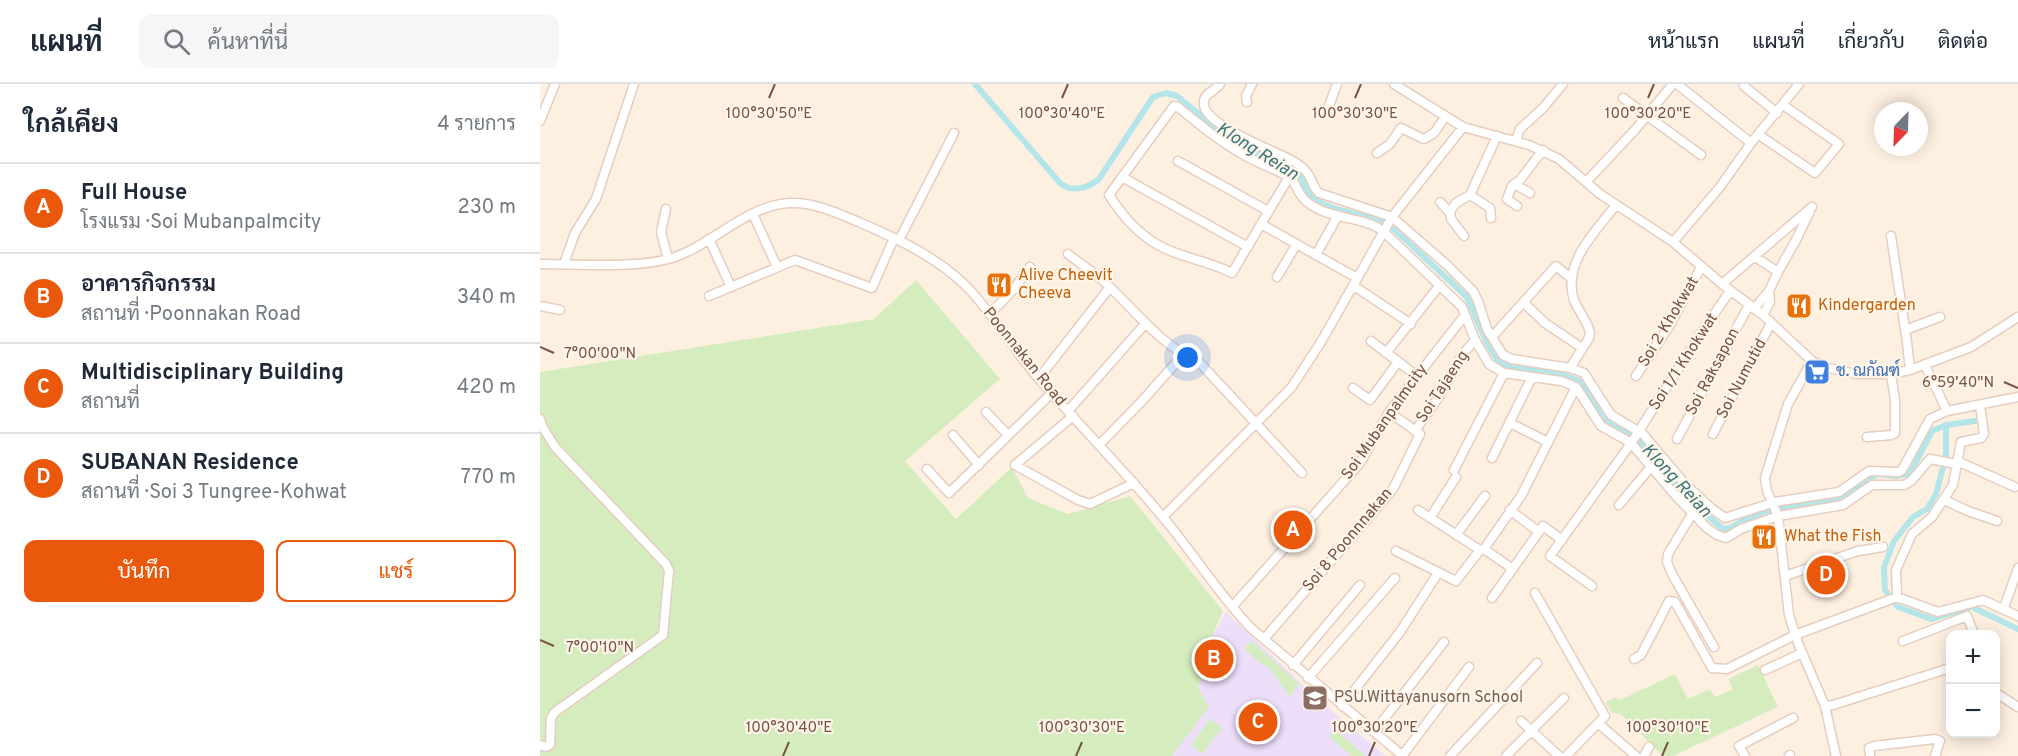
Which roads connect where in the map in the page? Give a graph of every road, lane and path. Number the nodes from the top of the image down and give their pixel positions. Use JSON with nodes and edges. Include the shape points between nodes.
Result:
{"nodes":[{"id":1,"x":555,"y":84,"type":"edge"},
{"id":2,"x":634,"y":84,"type":"edge"},
{"id":3,"x":1220,"y":84,"type":"edge"},
{"id":4,"x":1252,"y":84,"type":"edge"},
{"id":5,"x":1337,"y":84,"type":"edge"},
{"id":6,"x":1394,"y":84,"type":"edge"},
{"id":7,"x":1563,"y":84,"type":"edge"},
{"id":8,"x":1675,"y":84,"type":"edge"},
{"id":9,"x":1799,"y":84,"type":"edge"},
{"id":10,"x":1744,"y":86,"type":"dead end"},
{"id":11,"x":1623,"y":98,"type":"dead end"},
{"id":12,"x":1247,"y":102,"type":"dead end"},
{"id":13,"x":1783,"y":105,"type":"junction"},
{"id":14,"x":1327,"y":111,"type":"dead end"},
{"id":15,"x":1777,"y":113,"type":"junction"},
{"id":16,"x":1648,"y":115,"type":"junction"},
{"id":17,"x":1445,"y":117,"type":"junction"},
{"id":18,"x":540,"y":121,"type":"edge"},
{"id":19,"x":1463,"y":127,"type":"junction"},
{"id":20,"x":954,"y":134,"type":"dead end"},
{"id":21,"x":1759,"y":135,"type":"junction"},
{"id":22,"x":1497,"y":136,"type":"junction"},
{"id":23,"x":1516,"y":141,"type":"junction"},
{"id":24,"x":1751,"y":143,"type":"junction"},
{"id":25,"x":1543,"y":150,"type":"junction"},
{"id":26,"x":1377,"y":153,"type":"dead end"},
{"id":27,"x":1701,"y":155,"type":"dead end"},
{"id":28,"x":1178,"y":161,"type":"dead end"},
{"id":29,"x":1122,"y":177,"type":"junction"},
{"id":30,"x":1289,"y":177,"type":"junction"},
{"id":31,"x":1586,"y":182,"type":"junction"},
{"id":32,"x":1514,"y":184,"type":"junction"},
{"id":33,"x":1530,"y":193,"type":"dead end"},
{"id":34,"x":1470,"y":195,"type":"junction"},
{"id":35,"x":1440,"y":202,"type":"dead end"},
{"id":36,"x":1616,"y":205,"type":"junction"},
{"id":37,"x":1517,"y":206,"type":"dead end"},
{"id":38,"x":666,"y":209,"type":"dead end"},
{"id":39,"x":1268,"y":211,"type":"junction"},
{"id":40,"x":1450,"y":213,"type":"junction"},
{"id":41,"x":753,"y":214,"type":"junction"},
{"id":42,"x":1337,"y":217,"type":"junction"},
{"id":43,"x":1391,"y":218,"type":"junction"},
{"id":44,"x":1491,"y":218,"type":"dead end"},
{"id":45,"x":1261,"y":224,"type":"junction"},
{"id":46,"x":1384,"y":230,"type":"junction"},
{"id":47,"x":1464,"y":236,"type":"dead end"},
{"id":48,"x":1891,"y":236,"type":"dead end"},
{"id":49,"x":709,"y":239,"type":"junction"},
{"id":50,"x":897,"y":239,"type":"junction"},
{"id":51,"x":1673,"y":242,"type":"junction"},
{"id":52,"x":1296,"y":245,"type":"junction"},
{"id":53,"x":1248,"y":247,"type":"junction"},
{"id":54,"x":1068,"y":254,"type":"dead end"},
{"id":55,"x":1316,"y":255,"type":"junction"},
{"id":56,"x":1755,"y":256,"type":"junction"},
{"id":57,"x":668,"y":259,"type":"junction"},
{"id":58,"x":540,"y":264,"type":"edge"},
{"id":59,"x":564,"y":264,"type":"junction"},
{"id":60,"x":777,"y":267,"type":"junction"},
{"id":61,"x":1030,"y":267,"type":"dead end"},
{"id":62,"x":1701,"y":267,"type":"junction"},
{"id":63,"x":1778,"y":272,"type":"junction"},
{"id":64,"x":1277,"y":277,"type":"dead end"},
{"id":65,"x":1572,"y":279,"type":"junction"},
{"id":66,"x":1355,"y":282,"type":"junction"},
{"id":67,"x":1722,"y":284,"type":"junction"},
{"id":68,"x":1440,"y":285,"type":"junction"},
{"id":69,"x":731,"y":287,"type":"junction"},
{"id":70,"x":1110,"y":287,"type":"junction"},
{"id":71,"x":1730,"y":291,"type":"junction"},
{"id":72,"x":1769,"y":291,"type":"junction"},
{"id":73,"x":709,"y":296,"type":"dead end"},
{"id":74,"x":1523,"y":302,"type":"junction"},
{"id":75,"x":540,"y":306,"type":"edge"},
{"id":76,"x":1751,"y":307,"type":"junction"},
{"id":77,"x":560,"y":310,"type":"dead end"},
{"id":78,"x":990,"y":314,"type":"junction"},
{"id":79,"x":1465,"y":315,"type":"junction"},
{"id":80,"x":1763,"y":315,"type":"junction"},
{"id":81,"x":1940,"y":317,"type":"dead end"},
{"id":82,"x":2018,"y":317,"type":"edge"},
{"id":83,"x":1771,"y":323,"type":"junction"},
{"id":84,"x":1145,"y":324,"type":"junction"},
{"id":85,"x":1411,"y":324,"type":"junction"},
{"id":86,"x":1905,"y":330,"type":"junction"},
{"id":87,"x":1492,"y":337,"type":"junction"},
{"id":88,"x":1474,"y":340,"type":"junction"},
{"id":89,"x":1371,"y":341,"type":"dead end"},
{"id":90,"x":1582,"y":348,"type":"junction"},
{"id":91,"x":1386,"y":353,"type":"junction"},
{"id":92,"x":1183,"y":355,"type":"junction"},
{"id":93,"x":1812,"y":361,"type":"junction"},
{"id":94,"x":1398,"y":362,"type":"junction"},
{"id":95,"x":1925,"y":365,"type":"junction"},
{"id":96,"x":1570,"y":368,"type":"junction"},
{"id":97,"x":1910,"y":370,"type":"junction"},
{"id":98,"x":1504,"y":373,"type":"junction"},
{"id":99,"x":1891,"y":374,"type":"junction"},
{"id":100,"x":1417,"y":376,"type":"junction"},
{"id":101,"x":1636,"y":376,"type":"dead end"},
{"id":102,"x":1532,"y":377,"type":"junction"},
{"id":103,"x":1039,"y":378,"type":"junction"},
{"id":104,"x":1576,"y":387,"type":"junction"},
{"id":105,"x":1353,"y":388,"type":"dead end"},
{"id":106,"x":1052,"y":393,"type":"junction"},
{"id":107,"x":2018,"y":397,"type":"edge"},
{"id":108,"x":1980,"y":405,"type":"junction"},
{"id":109,"x":1947,"y":411,"type":"junction"},
{"id":110,"x":986,"y":412,"type":"dead end"},
{"id":111,"x":1389,"y":412,"type":"junction"},
{"id":112,"x":1070,"y":414,"type":"junction"},
{"id":113,"x":540,"y":419,"type":"edge"},
{"id":114,"x":1510,"y":423,"type":"junction"},
{"id":115,"x":1256,"y":424,"type":"junction"},
{"id":116,"x":1417,"y":432,"type":"junction"},
{"id":117,"x":1638,"y":433,"type":"junction"},
{"id":118,"x":1713,"y":434,"type":"dead end"},
{"id":119,"x":953,"y":435,"type":"dead end"},
{"id":120,"x":1008,"y":435,"type":"junction"},
{"id":121,"x":1867,"y":437,"type":"dead end"},
{"id":122,"x":1677,"y":439,"type":"dead end"},
{"id":123,"x":1548,"y":442,"type":"junction"},
{"id":124,"x":1632,"y":443,"type":"junction"},
{"id":125,"x":1099,"y":445,"type":"junction"},
{"id":126,"x":1492,"y":458,"type":"dead end"},
{"id":127,"x":1957,"y":463,"type":"junction"},
{"id":128,"x":979,"y":465,"type":"junction"},
{"id":129,"x":1650,"y":468,"type":"junction"},
{"id":130,"x":927,"y":469,"type":"dead end"},
{"id":131,"x":1302,"y":473,"type":"dead end"},
{"id":132,"x":1134,"y":483,"type":"junction"},
{"id":133,"x":2015,"y":487,"type":"dead end"},
{"id":134,"x":1485,"y":496,"type":"dead end"},
{"id":135,"x":1944,"y":500,"type":"junction"},
{"id":136,"x":1772,"y":504,"type":"junction"},
{"id":137,"x":1619,"y":505,"type":"dead end"},
{"id":138,"x":1418,"y":510,"type":"dead end"},
{"id":139,"x":1510,"y":510,"type":"junction"},
{"id":140,"x":1692,"y":514,"type":"junction"},
{"id":141,"x":1778,"y":516,"type":"junction"},
{"id":142,"x":1163,"y":517,"type":"junction"},
{"id":143,"x":1430,"y":518,"type":"junction"},
{"id":144,"x":1997,"y":521,"type":"dead end"},
{"id":145,"x":1539,"y":532,"type":"junction"},
{"id":146,"x":1456,"y":535,"type":"junction"},
{"id":147,"x":1562,"y":540,"type":"junction"},
{"id":148,"x":1883,"y":548,"type":"dead end"},
{"id":149,"x":1482,"y":550,"type":"junction"},
{"id":150,"x":1396,"y":551,"type":"dead end"},
{"id":151,"x":2018,"y":568,"type":"edge"},
{"id":152,"x":1513,"y":569,"type":"junction"},
{"id":153,"x":1438,"y":573,"type":"junction"},
{"id":154,"x":1785,"y":576,"type":"junction"},
{"id":155,"x":1395,"y":578,"type":"dead end"},
{"id":156,"x":1360,"y":585,"type":"dead end"},
{"id":157,"x":1592,"y":586,"type":"dead end"},
{"id":158,"x":1535,"y":594,"type":"dead end"},
{"id":159,"x":1492,"y":598,"type":"dead end"},
{"id":160,"x":1893,"y":599,"type":"junction"},
{"id":161,"x":1232,"y":607,"type":"junction"},
{"id":162,"x":2004,"y":608,"type":"junction"},
{"id":163,"x":2018,"y":616,"type":"edge"},
{"id":164,"x":1972,"y":630,"type":"edge"},
{"id":165,"x":1795,"y":635,"type":"junction"},
{"id":166,"x":1264,"y":639,"type":"junction"},
{"id":167,"x":1903,"y":641,"type":"dead end"},
{"id":168,"x":1444,"y":642,"type":"dead end"},
{"id":169,"x":1714,"y":646,"type":"dead end"},
{"id":170,"x":1802,"y":653,"type":"junction"},
{"id":171,"x":1634,"y":659,"type":"dead end"},
{"id":172,"x":1538,"y":663,"type":"dead end"},
{"id":173,"x":1293,"y":664,"type":"junction"},
{"id":174,"x":1469,"y":667,"type":"dead end"},
{"id":175,"x":1946,"y":669,"type":"edge"},
{"id":176,"x":1765,"y":670,"type":"dead end"},
{"id":177,"x":1308,"y":678,"type":"junction"},
{"id":178,"x":2000,"y":696,"type":"edge"},
{"id":179,"x":1564,"y":698,"type":"dead end"},
{"id":180,"x":1342,"y":706,"type":"junction"},
{"id":181,"x":1825,"y":706,"type":"junction"},
{"id":182,"x":2018,"y":707,"type":"edge"},
{"id":183,"x":1793,"y":718,"type":"dead end"},
{"id":184,"x":1521,"y":721,"type":"dead end"},
{"id":185,"x":1598,"y":723,"type":"junction"},
{"id":186,"x":1532,"y":730,"type":"junction"},
{"id":187,"x":1374,"y":732,"type":"junction"},
{"id":188,"x":540,"y":746,"type":"edge"},
{"id":189,"x":1649,"y":747,"type":"dead end"},
{"id":190,"x":1403,"y":756,"type":"edge"},
{"id":191,"x":1450,"y":756,"type":"edge"},
{"id":192,"x":1506,"y":756,"type":"edge"},
{"id":193,"x":1558,"y":756,"type":"edge"},
{"id":194,"x":1566,"y":756,"type":"edge"},
{"id":195,"x":1636,"y":756,"type":"edge"},
{"id":196,"x":1644,"y":756,"type":"edge"},
{"id":197,"x":1744,"y":756,"type":"edge"},
{"id":198,"x":1836,"y":756,"type":"edge"},
{"id":199,"x":1870,"y":756,"type":"edge"},
{"id":200,"x":1935,"y":756,"type":"edge"}],
"edges":[{"from":1,"to":18,"type":"street"},
{"from":2,"to":59,"type":"street","via":[[596,199],[575,233]]},
{"from":3,"to":43,"type":"street","via":[[1207,94],[1203,103],[1219,122],[1254,144],[1291,160],[1307,173],[1319,193]]},
{"from":4,"to":12,"type":"street"},
{"from":5,"to":14,"type":"street"},
{"from":6,"to":17,"type":"street"},
{"from":7,"to":23,"type":"street","via":[[1520,129]]},
{"from":8,"to":16,"type":"street"},
{"from":8,"to":24,"type":"street"},
{"from":9,"to":13,"type":"street"},
{"from":10,"to":15,"type":"street"},
{"from":11,"to":16,"type":"street"},
{"from":13,"to":15,"type":"street"},
{"from":13,"to":21,"type":"street","via":[[1839,144],[1815,173]]},
{"from":15,"to":21,"type":"street"},
{"from":16,"to":27,"type":"street"},
{"from":16,"to":31,"type":"street"},
{"from":17,"to":19,"type":"street"},
{"from":17,"to":26,"type":"street","via":[[1434,133],[1424,139],[1401,128],[1388,146]]},
{"from":19,"to":22,"type":"street"},
{"from":19,"to":43,"type":"street"},
{"from":20,"to":50,"type":"street"},
{"from":21,"to":24,"type":"street"},
{"from":22,"to":23,"type":"street"},
{"from":22,"to":34,"type":"street"},
{"from":23,"to":25,"type":"street"},
{"from":24,"to":51,"type":"street"},
{"from":25,"to":31,"type":"street"},
{"from":25,"to":32,"type":"street"},
{"from":28,"to":39,"type":"street"},
{"from":29,"to":30,"type":"street","via":[[1175,106],[1230,147]]},
{"from":29,"to":53,"type":"street"},
{"from":29,"to":53,"type":"street","via":[[1109,195],[1134,227],[1166,249],[1232,273]]},
{"from":30,"to":39,"type":"street"},
{"from":30,"to":42,"type":"street","via":[[1305,201]]},
{"from":31,"to":36,"type":"street"},
{"from":32,"to":33,"type":"street"},
{"from":32,"to":37,"type":"street","via":[[1507,200]]},
{"from":34,"to":40,"type":"street","via":[[1454,205]]},
{"from":34,"to":44,"type":"street","via":[[1488,206]]},
{"from":35,"to":40,"type":"street"},
{"from":36,"to":51,"type":"street"},
{"from":36,"to":65,"type":"street","via":[[1580,253]]},
{"from":38,"to":57,"type":"street","via":[[661,232]]},
{"from":39,"to":45,"type":"street"},
{"from":40,"to":47,"type":"street"},
{"from":41,"to":49,"type":"street","name":"Poonnakan Road"},
{"from":41,"to":50,"type":"street","name":"Poonnakan Road","via":[[772,206],[798,203]]},
{"from":41,"to":60,"type":"street"},
{"from":42,"to":46,"type":"street"},
{"from":42,"to":55,"type":"street"},
{"from":43,"to":46,"type":"street"},
{"from":43,"to":87,"type":"street","via":[[1473,291]]},
{"from":45,"to":52,"type":"street"},
{"from":45,"to":53,"type":"street"},
{"from":46,"to":66,"type":"street"},
{"from":46,"to":68,"type":"street"},
{"from":48,"to":86,"type":"street"},
{"from":49,"to":57,"type":"street","name":"Poonnakan Road"},
{"from":49,"to":69,"type":"street"},
{"from":50,"to":60,"type":"street","via":[[872,288],[795,260]]},
{"from":50,"to":78,"type":"street","name":"Poonnakan Road","via":[[951,273]]},
{"from":51,"to":62,"type":"street"},
{"from":52,"to":55,"type":"street"},
{"from":52,"to":64,"type":"street"},
{"from":54,"to":70,"type":"street"},
{"from":55,"to":66,"type":"street"},
{"from":56,"to":63,"type":"street"},
{"from":56,"to":63,"type":"street","via":[[1812,207]]},
{"from":56,"to":67,"type":"street"},
{"from":57,"to":59,"type":"street","name":"Poonnakan Road"},
{"from":58,"to":59,"type":"street","name":"Poonnakan Road"},
{"from":60,"to":69,"type":"street"},
{"from":61,"to":78,"type":"street"},
{"from":62,"to":67,"type":"street"},
{"from":62,"to":101,"type":"street","name":"Soi 2 Khokwat","via":[[1670,325]]},
{"from":63,"to":72,"type":"street"},
{"from":65,"to":74,"type":"street","via":[[1556,266]]},
{"from":65,"to":90,"type":"street","via":[[1574,298],[1590,331]]},
{"from":66,"to":85,"type":"street"},
{"from":66,"to":115,"type":"street","via":[[1291,388]]},
{"from":67,"to":71,"type":"street"},
{"from":68,"to":79,"type":"street"},
{"from":68,"to":85,"type":"street"},
{"from":69,"to":73,"type":"street"},
{"from":70,"to":84,"type":"street"},
{"from":70,"to":103,"type":"street"},
{"from":71,"to":76,"type":"street"},
{"from":71,"to":117,"type":"street","name":"Soi 1/1 Khokwat"},
{"from":72,"to":76,"type":"street","name":"Soi Raksapon"},
{"from":72,"to":80,"type":"street","via":[[1770,302]]},
{"from":74,"to":87,"type":"street"},
{"from":74,"to":90,"type":"street","via":[[1545,323]]},
{"from":75,"to":77,"type":"street"},
{"from":76,"to":80,"type":"street"},
{"from":76,"to":122,"type":"street","name":"Soi Raksapon"},
{"from":78,"to":103,"type":"street","name":"Poonnakan Road"},
{"from":79,"to":88,"type":"street"},
{"from":79,"to":100,"type":"street","name":"Soi Mubanpalmcity"},
{"from":80,"to":83,"type":"street"},
{"from":81,"to":86,"type":"street"},
{"from":82,"to":95,"type":"street","via":[[1971,347]]},
{"from":83,"to":93,"type":"street"},
{"from":83,"to":118,"type":"street","name":"Soi Numutid"},
{"from":84,"to":92,"type":"street"},
{"from":84,"to":112,"type":"street"},
{"from":85,"to":91,"type":"street"},
{"from":86,"to":97,"type":"street"},
{"from":87,"to":96,"type":"street","via":[[1508,358]]},
{"from":88,"to":98,"type":"street","via":[[1487,362]]},
{"from":88,"to":116,"type":"street","name":"Soi Tajaeng"},
{"from":89,"to":91,"type":"street"},
{"from":90,"to":96,"type":"street"},
{"from":91,"to":94,"type":"street"},
{"from":92,"to":115,"type":"street","via":[[1199,362]]},
{"from":92,"to":125,"type":"street"},
{"from":93,"to":99,"type":"street","via":[[1841,372]]},
{"from":93,"to":136,"type":"street","via":[[1788,404],[1766,472]]},
{"from":94,"to":100,"type":"street"},
{"from":94,"to":105,"type":"street","via":[[1370,400]]},
{"from":95,"to":97,"type":"street"},
{"from":95,"to":109,"type":"street"},
{"from":96,"to":117,"type":"street","via":[[1584,373],[1611,415]]},
{"from":97,"to":99,"type":"street"},
{"from":98,"to":102,"type":"street"},
{"from":98,"to":143,"type":"street"},
{"from":99,"to":121,"type":"street","via":[[1894,433]]},
{"from":100,"to":111,"type":"street","name":"Soi Mubanpalmcity"},
{"from":102,"to":104,"type":"street"},
{"from":102,"to":114,"type":"street"},
{"from":103,"to":106,"type":"street","name":"Poonnakan Road"},
{"from":104,"to":123,"type":"street"},
{"from":104,"to":124,"type":"street","via":[[1601,426]]},
{"from":106,"to":112,"type":"street","name":"Poonnakan Road"},
{"from":106,"to":120,"type":"street"},
{"from":107,"to":108,"type":"street"},
{"from":108,"to":109,"type":"street"},
{"from":108,"to":127,"type":"street","via":[[1984,434],[1962,441]]},
{"from":109,"to":136,"type":"street","via":[[1928,422],[1899,472],[1869,471],[1839,492]]},
{"from":110,"to":120,"type":"street"},
{"from":111,"to":116,"type":"street"},
{"from":111,"to":161,"type":"street","name":"Soi Mubanpalmcity","via":[[1360,463]]},
{"from":112,"to":125,"type":"street","name":"Poonnakan Road"},
{"from":112,"to":132,"type":"street","via":[[1015,465],[1089,504]]},
{"from":113,"to":188,"type":"street","via":[[555,447],[669,571],[663,635],[555,712],[551,718],[550,745]]},
{"from":114,"to":123,"type":"street"},
{"from":114,"to":126,"type":"street"},
{"from":115,"to":131,"type":"street"},
{"from":115,"to":142,"type":"street"},
{"from":116,"to":166,"type":"street","name":"Soi 8 Poonnnakan","via":[[1393,489]]},
{"from":117,"to":124,"type":"street","name":"Soi 1/1 Khokwat"},
{"from":117,"to":136,"type":"street","via":[[1685,484],[1723,517]]},
{"from":119,"to":128,"type":"street"},
{"from":120,"to":128,"type":"street"},
{"from":123,"to":139,"type":"street"},
{"from":124,"to":129,"type":"street"},
{"from":124,"to":147,"type":"street","name":"Soi 1/1 Khokwat"},
{"from":125,"to":132,"type":"street","name":"Poonnakan Road"},
{"from":127,"to":133,"type":"street"},
{"from":127,"to":135,"type":"street","via":[[1953,485]]},
{"from":127,"to":141,"type":"street","via":[[1928,459],[1904,485],[1872,485],[1843,505]]},
{"from":128,"to":130,"type":"street","via":[[950,493]]},
{"from":129,"to":137,"type":"street"},
{"from":129,"to":140,"type":"street"},
{"from":132,"to":142,"type":"street","name":"Poonnakan Road"},
{"from":134,"to":146,"type":"street"},
{"from":135,"to":144,"type":"street"},
{"from":135,"to":160,"type":"street","via":[[1912,534],[1896,570]]},
{"from":136,"to":141,"type":"street"},
{"from":138,"to":143,"type":"street"},
{"from":139,"to":145,"type":"street"},
{"from":139,"to":149,"type":"street"},
{"from":140,"to":141,"type":"street","via":[[1712,532],[1726,538]]},
{"from":140,"to":169,"type":"street","via":[[1667,562]]},
{"from":141,"to":154,"type":"street"},
{"from":142,"to":161,"type":"street","name":"Poonnakan Road"},
{"from":143,"to":146,"type":"street"},
{"from":145,"to":147,"type":"street","via":[[1543,526]]},
{"from":145,"to":152,"type":"street"},
{"from":146,"to":149,"type":"street"},
{"from":147,"to":157,"type":"street","via":[[1551,556]]},
{"from":148,"to":154,"type":"street","via":[[1858,551]]},
{"from":149,"to":152,"type":"street"},
{"from":149,"to":153,"type":"street","via":[[1456,581]]},
{"from":150,"to":153,"type":"street"},
{"from":151,"to":162,"type":"street"},
{"from":152,"to":159,"type":"street"},
{"from":153,"to":180,"type":"street","via":[[1400,632]]},
{"from":154,"to":165,"type":"street"},
{"from":155,"to":177,"type":"street"},
{"from":156,"to":173,"type":"street"},
{"from":158,"to":185,"type":"street","via":[[1605,716]]},
{"from":160,"to":162,"type":"street","via":[[1938,612],[1983,600]]},
{"from":160,"to":165,"type":"street"},
{"from":161,"to":166,"type":"street","name":"Poonnakan Road"},
{"from":162,"to":163,"type":"street"},
{"from":164,"to":167,"type":"street","via":[[1967,616]]},
{"from":165,"to":170,"type":"street"},
{"from":165,"to":171,"type":"street","via":[[1727,669],[1712,668],[1671,600],[1641,655]]},
{"from":166,"to":173,"type":"street","name":"Poonnakan Road"},
{"from":168,"to":187,"type":"street"},
{"from":170,"to":176,"type":"street"},
{"from":170,"to":181,"type":"street"},
{"from":172,"to":191,"type":"street"},
{"from":173,"to":177,"type":"street","name":"Poonnakan Road"},
{"from":174,"to":190,"type":"street"},
{"from":175,"to":181,"type":"street"},
{"from":177,"to":180,"type":"street","name":"Poonnakan Road"},
{"from":178,"to":182,"type":"street"},
{"from":179,"to":186,"type":"street"},
{"from":180,"to":187,"type":"street","name":"Poonnakan Road"},
{"from":181,"to":198,"type":"street"},
{"from":183,"to":197,"type":"street","via":[[1739,746]]},
{"from":184,"to":186,"type":"street"},
{"from":185,"to":194,"type":"street"},
{"from":185,"to":195,"type":"street"},
{"from":186,"to":192,"type":"street"},
{"from":186,"to":193,"type":"street"},
{"from":187,"to":190,"type":"street","name":"Poonnakan Road"},
{"from":189,"to":196,"type":"street"},
{"from":199,"to":200,"type":"street","via":[[1869,748],[1874,746],[1935,739],[1940,741]]}]}
